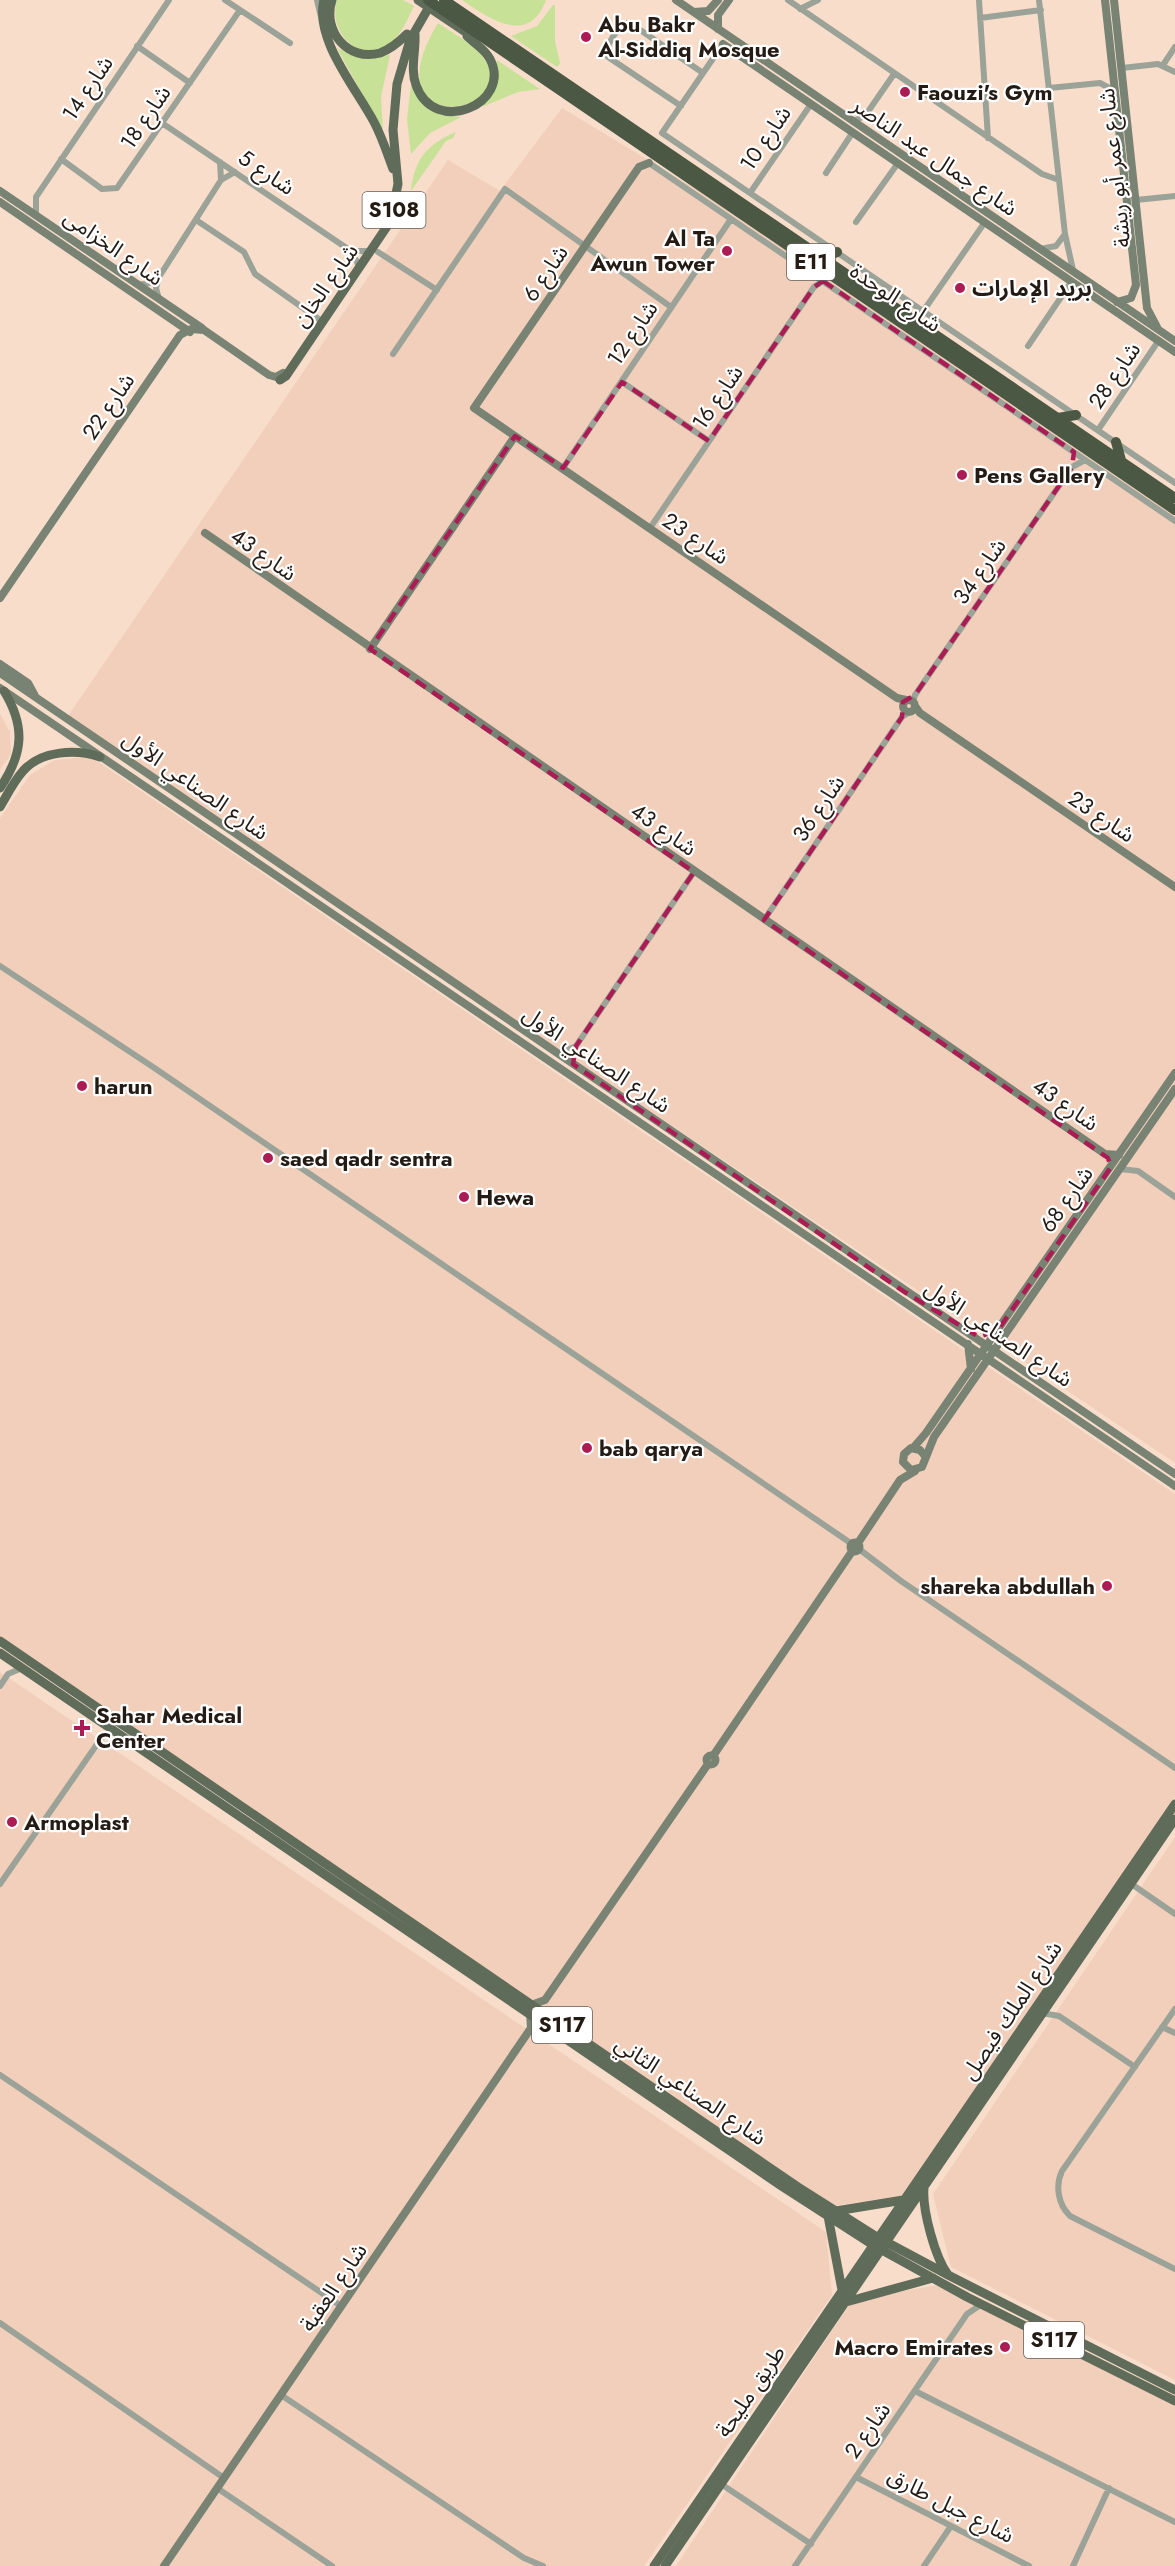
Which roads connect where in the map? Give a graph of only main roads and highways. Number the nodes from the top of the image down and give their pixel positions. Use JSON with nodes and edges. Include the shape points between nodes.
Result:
{"nodes":[{"id":1,"x":324,"y":0,"type":"edge"},
{"id":2,"x":332,"y":0,"type":"edge"},
{"id":3,"x":426,"y":3,"type":"edge"},
{"id":4,"x":448,"y":6,"type":"edge"},
{"id":5,"x":462,"y":29,"type":"junction"},
{"id":6,"x":411,"y":32,"type":"junction"},
{"id":7,"x":628,"y":136,"type":"junction"},
{"id":8,"x":393,"y":169,"type":"junction"},
{"id":9,"x":704,"y":189,"type":"junction"},
{"id":10,"x":708,"y":203,"type":"road end"},
{"id":11,"x":837,"y":252,"type":"road end"},
{"id":12,"x":824,"y":258,"type":"junction"},
{"id":13,"x":811,"y":262,"type":"junction"},
{"id":14,"x":817,"y":281,"type":"road end"},
{"id":15,"x":1002,"y":393,"type":"junction"},
{"id":16,"x":987,"y":394,"type":"road end"},
{"id":17,"x":1076,"y":415,"type":"road end"},
{"id":18,"x":1058,"y":418,"type":"junction"},
{"id":19,"x":1072,"y":440,"type":"junction"},
{"id":20,"x":1116,"y":442,"type":"road end"},
{"id":21,"x":1074,"y":452,"type":"road end"},
{"id":22,"x":1123,"y":463,"type":"junction"},
{"id":23,"x":1175,"y":498,"type":"edge"},
{"id":24,"x":1172,"y":515,"type":"edge"},
{"id":25,"x":1,"y":692,"type":"edge"},
{"id":26,"x":100,"y":757,"type":"road end"},
{"id":27,"x":19,"y":768,"type":"junction"},
{"id":28,"x":0,"y":788,"type":"edge"},
{"id":29,"x":0,"y":807,"type":"edge"},
{"id":30,"x":0,"y":1641,"type":"edge"},
{"id":31,"x":3,"y":1655,"type":"edge"},
{"id":32,"x":1175,"y":1804,"type":"edge"},
{"id":33,"x":1175,"y":1819,"type":"edge"},
{"id":34,"x":530,"y":2009,"type":"junction"},
{"id":35,"x":924,"y":2188,"type":"junction"},
{"id":36,"x":903,"y":2200,"type":"junction"},
{"id":37,"x":832,"y":2213,"type":"junction"},
{"id":38,"x":879,"y":2243,"type":"junction"},
{"id":39,"x":950,"y":2276,"type":"junction"},
{"id":40,"x":933,"y":2278,"type":"junction"},
{"id":41,"x":842,"y":2290,"type":"junction"},
{"id":42,"x":844,"y":2304,"type":"junction"},
{"id":43,"x":1175,"y":2390,"type":"edge"},
{"id":44,"x":1175,"y":2401,"type":"edge"},
{"id":45,"x":654,"y":2566,"type":"edge"},
{"id":46,"x":665,"y":2566,"type":"edge"}],
"edges":[{"from":1,"to":8,"type":"main road","via":[[322,20],[326,37],[374,122]]},
{"from":2,"to":6,"type":"main road","via":[[329,15],[333,31],[341,44],[354,52],[380,52]]},
{"from":3,"to":4,"type":"highway","number":"E11"},
{"from":3,"to":5,"type":"main road"},
{"from":3,"to":6,"type":"main road","name":"شارع الخان","number":"S108"},
{"from":4,"to":7,"type":"highway","name":"شارع الوحدة","number":"E11"},
{"from":4,"to":12,"type":"highway","name":"شارع الوحدة","number":"E11"},
{"from":5,"to":6,"type":"main road","via":[[488,55],[494,77],[479,104],[454,112],[429,104],[416,87]]},
{"from":5,"to":7,"type":"main road","via":[[609,129]]},
{"from":6,"to":8,"type":"main road","name":"شارع الخان","number":"S108","via":[[398,61],[390,95]]},
{"from":6,"to":8,"type":"main road","name":"شارع الخان","number":"S108","via":[[395,96],[393,130],[398,184],[390,222],[282,376],[388,213]]},
{"from":7,"to":9,"type":"highway","name":"شارع الوحدة","number":"E11"},
{"from":9,"to":10,"type":"highway"},
{"from":9,"to":13,"type":"highway","name":"شارع الوحدة","number":"E11"},
{"from":11,"to":12,"type":"highway"},
{"from":12,"to":18,"type":"highway","name":"شارع الوحدة","number":"E11"},
{"from":13,"to":14,"type":"highway"},
{"from":13,"to":15,"type":"highway","name":"شارع الوحدة","number":"E11"},
{"from":15,"to":16,"type":"highway"},
{"from":15,"to":19,"type":"highway","name":"شارع الوحدة","number":"E11"},
{"from":17,"to":18,"type":"highway"},
{"from":18,"to":22,"type":"highway","name":"شارع الوحدة","number":"E11"},
{"from":19,"to":21,"type":"highway"},
{"from":19,"to":24,"type":"highway","name":"شارع الوحدة","number":"E11","via":[[1162,501]]},
{"from":20,"to":22,"type":"highway"},
{"from":22,"to":23,"type":"highway","name":"شارع الوحدة","number":"E11"},
{"from":25,"to":27,"type":"main road","via":[[13,708]]},
{"from":26,"to":27,"type":"main road","via":[[84,752],[62,753]]},
{"from":27,"to":28,"type":"main road"},
{"from":27,"to":29,"type":"main road"},
{"from":30,"to":34,"type":"main road","name":"شارع الصناعي الثاني","number":"S117"},
{"from":31,"to":34,"type":"main road","name":"شارع الصناعي الثاني","number":"S117"},
{"from":32,"to":36,"type":"main road","name":"شارع الملك فيصل"},
{"from":33,"to":35,"type":"main road","name":"شارع الملك فيصل"},
{"from":34,"to":37,"type":"main road","name":"شارع الصناعي الثاني","number":"S117"},
{"from":35,"to":38,"type":"main road","name":"شارع الملك فيصل"},
{"from":35,"to":39,"type":"main road","via":[[924,2204],[937,2254]]},
{"from":36,"to":37,"type":"main road"},
{"from":36,"to":38,"type":"main road","name":"شارع الملك فيصل"},
{"from":37,"to":38,"type":"main road","name":"شارع الصناعي الثاني","number":"S117"},
{"from":37,"to":41,"type":"main road"},
{"from":38,"to":39,"type":"main road","name":"شارع الصناعي الثاني","number":"S117"},
{"from":38,"to":40,"type":"main road","name":"شارع الصناعي الثاني","number":"S117"},
{"from":38,"to":41,"type":"main road","name":"طريق مليحة"},
{"from":38,"to":42,"type":"main road","name":"طريق مليحة"},
{"from":39,"to":43,"type":"main road","name":"شارع الصناعي الثاني","number":"S117"},
{"from":40,"to":42,"type":"main road"},
{"from":40,"to":44,"type":"main road","name":"شارع الصناعي الثاني","number":"S117"},
{"from":41,"to":45,"type":"main road","name":"طريق مليحة"},
{"from":42,"to":46,"type":"main road","name":"طريق مليحة"}]}
